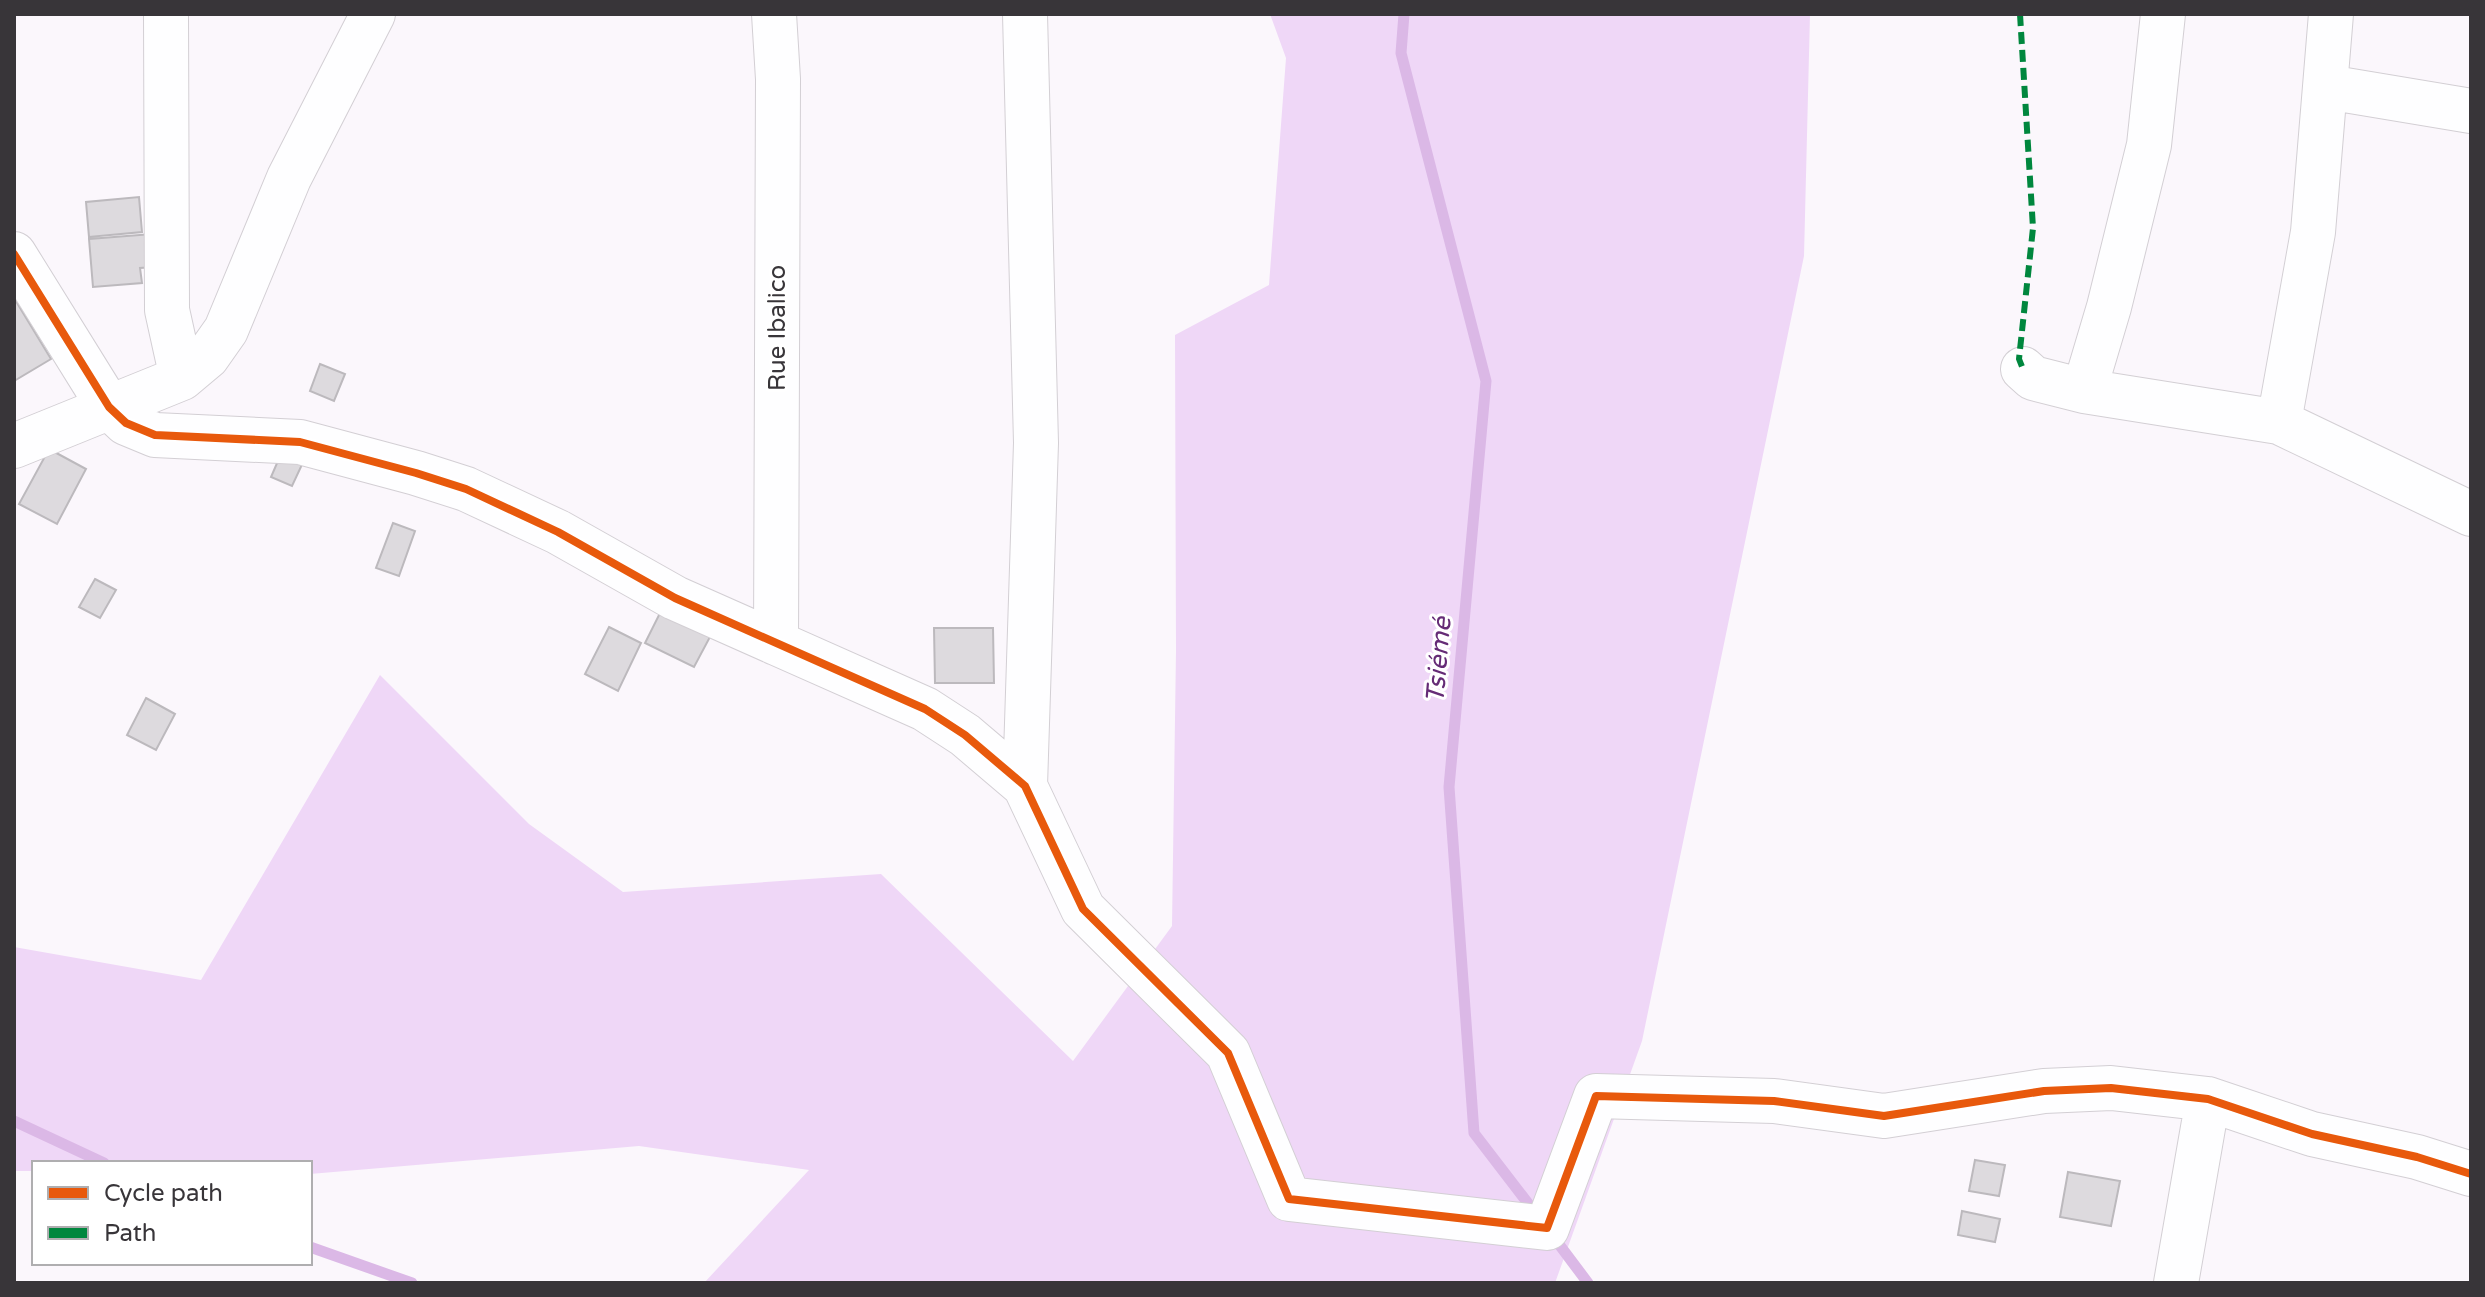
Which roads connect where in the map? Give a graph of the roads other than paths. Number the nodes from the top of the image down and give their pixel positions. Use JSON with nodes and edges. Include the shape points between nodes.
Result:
{"nodes":[{"id":1,"x":166,"y":14,"type":"edge"},
{"id":2,"x":373,"y":14,"type":"edge"},
{"id":3,"x":774,"y":14,"type":"edge"},
{"id":4,"x":1025,"y":14,"type":"edge"},
{"id":5,"x":2163,"y":14,"type":"edge"},
{"id":6,"x":2331,"y":14,"type":"edge"},
{"id":7,"x":2327,"y":87,"type":"junction"},
{"id":8,"x":2471,"y":111,"type":"edge"},
{"id":9,"x":14,"y":254,"type":"edge"},
{"id":10,"x":2023,"y":369,"type":"dead end"},
{"id":11,"x":182,"y":378,"type":"junction"},
{"id":12,"x":2084,"y":391,"type":"junction"},
{"id":13,"x":109,"y":407,"type":"junction"},
{"id":14,"x":2279,"y":422,"type":"junction"},
{"id":15,"x":14,"y":446,"type":"edge"},
{"id":16,"x":2471,"y":514,"type":"edge"},
{"id":17,"x":776,"y":643,"type":"junction"},
{"id":18,"x":1025,"y":786,"type":"junction"},
{"id":19,"x":2208,"y":1099,"type":"junction"},
{"id":20,"x":2471,"y":1174,"type":"edge"},
{"id":21,"x":2176,"y":1283,"type":"edge"}],
"edges":[{"from":1,"to":11,"type":"street","via":[[167,310]]},
{"from":2,"to":11,"type":"street","via":[[289,178],[226,330],[207,357]]},
{"from":3,"to":17,"type":"street","name":"Rue Ibalico"},
{"from":4,"to":18,"type":"street","via":[[1036,443]]},
{"from":5,"to":12,"type":"street","via":[[2149,145]]},
{"from":6,"to":7,"type":"street"},
{"from":7,"to":8,"type":"street"},
{"from":7,"to":14,"type":"street","via":[[2313,232]]},
{"from":9,"to":13,"type":"street"},
{"from":10,"to":12,"type":"street","via":[[2033,378]]},
{"from":11,"to":13,"type":"street"},
{"from":12,"to":14,"type":"street"},
{"from":13,"to":15,"type":"street"},
{"from":13,"to":17,"type":"street","via":[[126,423],[155,435],[300,442],[466,489],[558,532],[675,598]]},
{"from":14,"to":16,"type":"street"},
{"from":17,"to":18,"type":"street","via":[[925,709]]},
{"from":18,"to":19,"type":"street","via":[[1083,909],[1228,1053],[1289,1199],[1547,1228],[1596,1096],[1774,1101],[1884,1116],[2044,1091],[2111,1088]]},
{"from":19,"to":20,"type":"street","via":[[2312,1134]]},
{"from":19,"to":21,"type":"street"}]}
